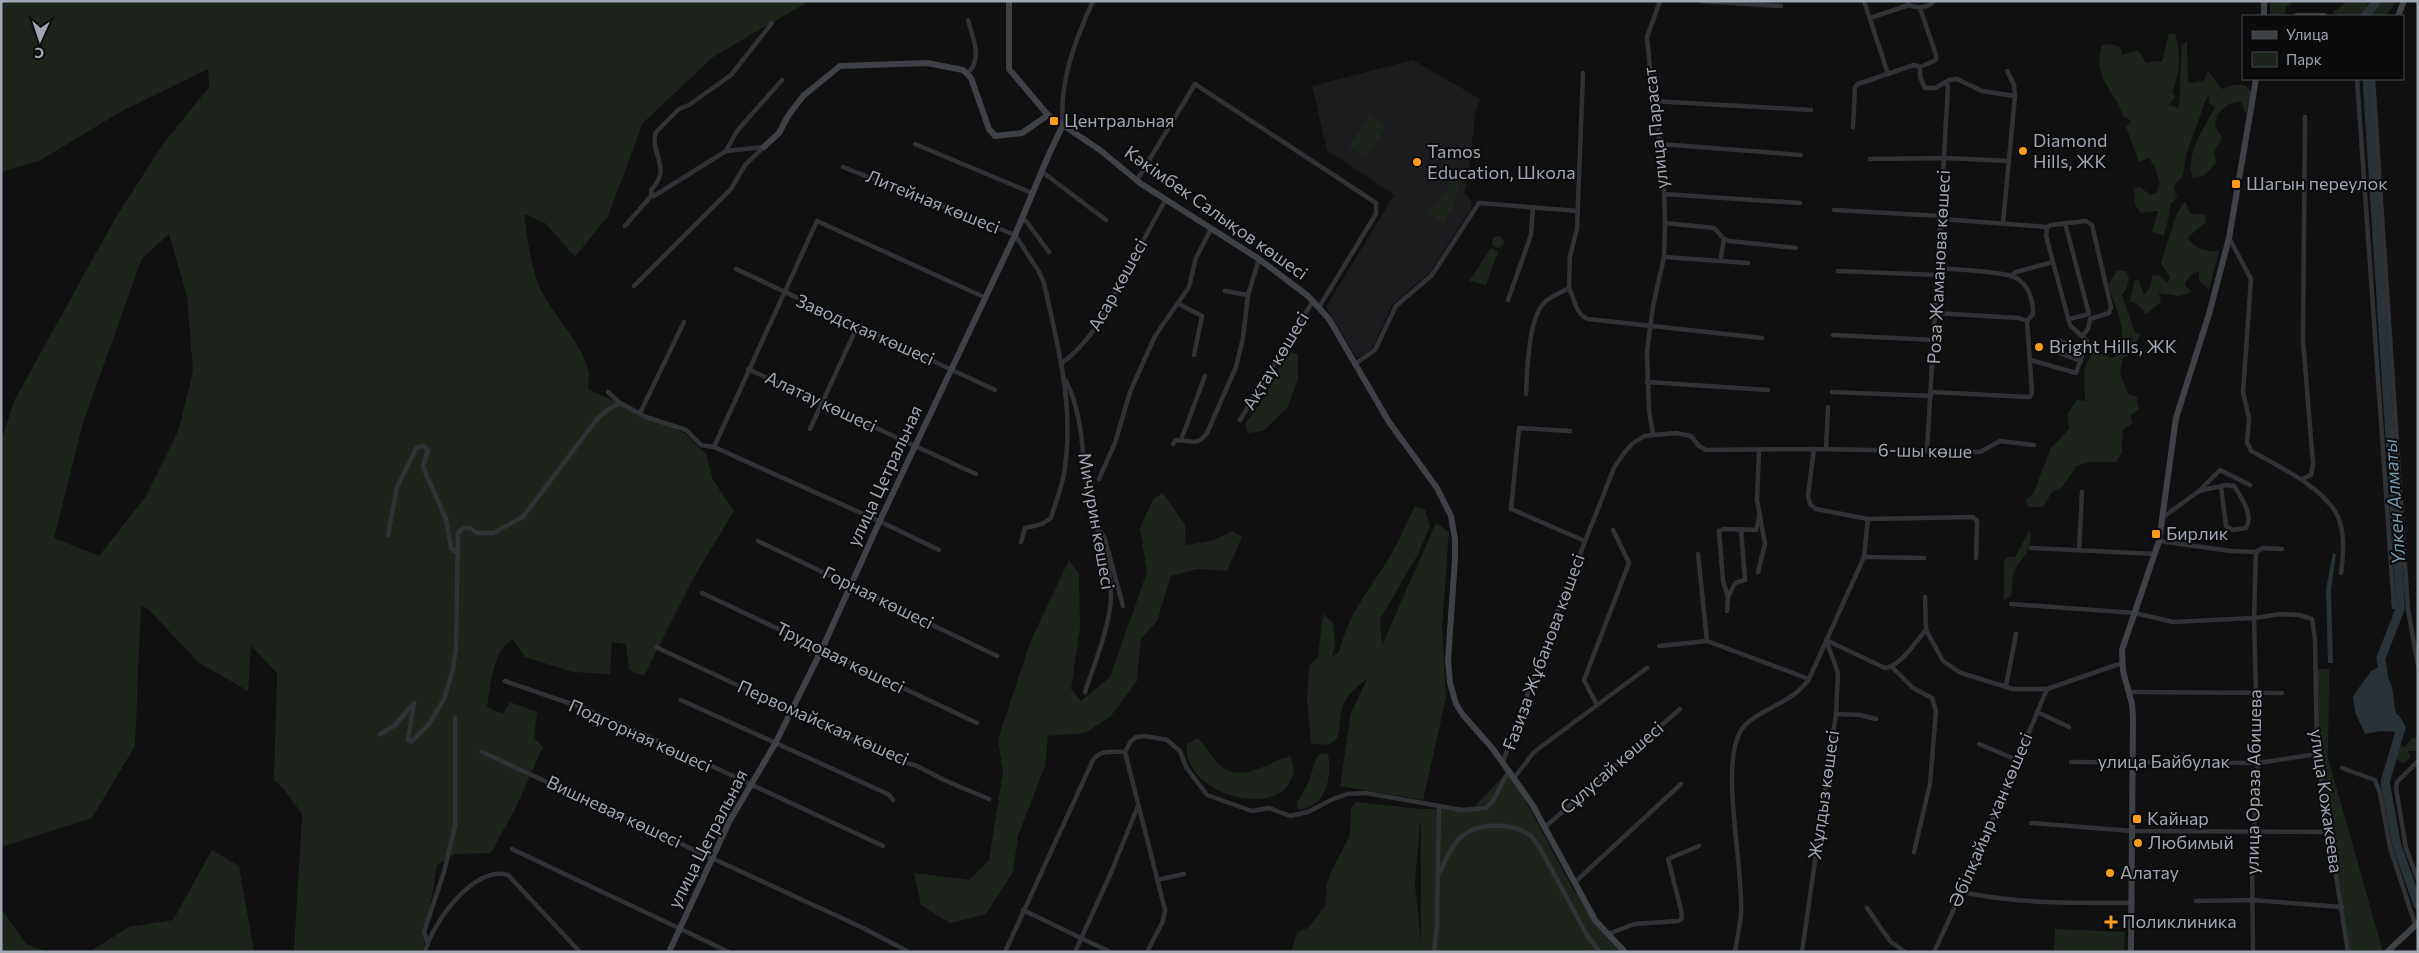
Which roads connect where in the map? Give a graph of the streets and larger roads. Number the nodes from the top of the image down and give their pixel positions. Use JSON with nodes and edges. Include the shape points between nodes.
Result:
{"nodes":[{"id":1,"x":1009,"y":1,"type":"edge"},
{"id":2,"x":1093,"y":1,"type":"edge"},
{"id":3,"x":1660,"y":1,"type":"edge"},
{"id":4,"x":1701,"y":1,"type":"edge"},
{"id":5,"x":1864,"y":1,"type":"edge"},
{"id":6,"x":1934,"y":1,"type":"edge"},
{"id":7,"x":2264,"y":1,"type":"edge"},
{"id":8,"x":2404,"y":1,"type":"edge"},
{"id":9,"x":1908,"y":3,"type":"edge"},
{"id":10,"x":1781,"y":6,"type":"dead end"},
{"id":11,"x":1920,"y":8,"type":"junction"},
{"id":12,"x":2264,"y":15,"type":"edge"},
{"id":13,"x":2398,"y":15,"type":"edge"},
{"id":14,"x":1870,"y":18,"type":"junction"},
{"id":15,"x":968,"y":20,"type":"dead end"},
{"id":16,"x":772,"y":24,"type":"dead end"},
{"id":17,"x":1920,"y":67,"type":"junction"},
{"id":18,"x":2007,"y":71,"type":"dead end"},
{"id":19,"x":968,"y":73,"type":"junction"},
{"id":20,"x":1583,"y":73,"type":"dead end"},
{"id":21,"x":1888,"y":74,"type":"junction"},
{"id":22,"x":782,"y":80,"type":"dead end"},
{"id":23,"x":2256,"y":80,"type":"edge"},
{"id":24,"x":2357,"y":80,"type":"edge"},
{"id":25,"x":2373,"y":80,"type":"edge"},
{"id":26,"x":1946,"y":83,"type":"junction"},
{"id":27,"x":2014,"y":96,"type":"junction"},
{"id":28,"x":1653,"y":101,"type":"junction"},
{"id":29,"x":1811,"y":110,"type":"dead end"},
{"id":30,"x":1048,"y":115,"type":"junction"},
{"id":31,"x":2305,"y":117,"type":"dead end"},
{"id":32,"x":1063,"y":125,"type":"junction"},
{"id":33,"x":1852,"y":127,"type":"dead end"},
{"id":34,"x":915,"y":144,"type":"dead end"},
{"id":35,"x":1660,"y":144,"type":"junction"},
{"id":36,"x":764,"y":146,"type":"junction"},
{"id":37,"x":726,"y":151,"type":"junction"},
{"id":38,"x":1801,"y":156,"type":"dead end"},
{"id":39,"x":1945,"y":158,"type":"junction"},
{"id":40,"x":1870,"y":159,"type":"dead end"},
{"id":41,"x":2009,"y":161,"type":"junction"},
{"id":42,"x":843,"y":167,"type":"dead end"},
{"id":43,"x":1041,"y":171,"type":"junction"},
{"id":44,"x":1137,"y":180,"type":"junction"},
{"id":45,"x":1032,"y":193,"type":"junction"},
{"id":46,"x":1664,"y":194,"type":"junction"},
{"id":47,"x":652,"y":195,"type":"junction"},
{"id":48,"x":1166,"y":199,"type":"junction"},
{"id":49,"x":1800,"y":203,"type":"dead end"},
{"id":50,"x":1533,"y":207,"type":"junction"},
{"id":51,"x":1834,"y":210,"type":"dead end"},
{"id":52,"x":1578,"y":211,"type":"junction"},
{"id":53,"x":1941,"y":217,"type":"junction"},
{"id":54,"x":1022,"y":219,"type":"junction"},
{"id":55,"x":1106,"y":220,"type":"dead end"},
{"id":56,"x":1665,"y":223,"type":"junction"},
{"id":57,"x":2003,"y":223,"type":"junction"},
{"id":58,"x":2065,"y":223,"type":"junction"},
{"id":59,"x":625,"y":226,"type":"dead end"},
{"id":60,"x":2047,"y":227,"type":"junction"},
{"id":61,"x":1210,"y":229,"type":"junction"},
{"id":62,"x":1015,"y":235,"type":"junction"},
{"id":63,"x":2229,"y":238,"type":"junction"},
{"id":64,"x":1724,"y":239,"type":"junction"},
{"id":65,"x":1796,"y":248,"type":"dead end"},
{"id":66,"x":1049,"y":252,"type":"dead end"},
{"id":67,"x":1664,"y":257,"type":"junction"},
{"id":68,"x":1721,"y":257,"type":"dead end"},
{"id":69,"x":1259,"y":259,"type":"junction"},
{"id":70,"x":2053,"y":262,"type":"junction"},
{"id":71,"x":1748,"y":263,"type":"dead end"},
{"id":72,"x":1938,"y":268,"type":"junction"},
{"id":73,"x":736,"y":269,"type":"dead end"},
{"id":74,"x":1838,"y":271,"type":"dead end"},
{"id":75,"x":1938,"y":275,"type":"junction"},
{"id":76,"x":2011,"y":276,"type":"junction"},
{"id":77,"x":634,"y":286,"type":"dead end"},
{"id":78,"x":1569,"y":288,"type":"junction"},
{"id":79,"x":1225,"y":291,"type":"dead end"},
{"id":80,"x":784,"y":293,"type":"junction"},
{"id":81,"x":1248,"y":295,"type":"junction"},
{"id":82,"x":986,"y":298,"type":"junction"},
{"id":83,"x":1508,"y":300,"type":"dead end"},
{"id":84,"x":1313,"y":301,"type":"junction"},
{"id":85,"x":1179,"y":304,"type":"junction"},
{"id":86,"x":1319,"y":307,"type":"junction"},
{"id":87,"x":1936,"y":313,"type":"junction"},
{"id":88,"x":2069,"y":319,"type":"junction"},
{"id":89,"x":684,"y":322,"type":"dead end"},
{"id":90,"x":2027,"y":322,"type":"junction"},
{"id":91,"x":858,"y":325,"type":"junction"},
{"id":92,"x":1650,"y":328,"type":"junction"},
{"id":93,"x":1834,"y":335,"type":"dead end"},
{"id":94,"x":2083,"y":335,"type":"junction"},
{"id":95,"x":1762,"y":338,"type":"dead end"},
{"id":96,"x":1934,"y":340,"type":"junction"},
{"id":97,"x":2058,"y":340,"type":"dead end"},
{"id":98,"x":2085,"y":350,"type":"junction"},
{"id":99,"x":2056,"y":352,"type":"dead end"},
{"id":100,"x":1194,"y":354,"type":"dead end"},
{"id":101,"x":2031,"y":360,"type":"junction"},
{"id":102,"x":2081,"y":361,"type":"junction"},
{"id":103,"x":1061,"y":364,"type":"junction"},
{"id":104,"x":1355,"y":364,"type":"junction"},
{"id":105,"x":748,"y":369,"type":"junction"},
{"id":106,"x":952,"y":369,"type":"junction"},
{"id":107,"x":1205,"y":376,"type":"dead end"},
{"id":108,"x":1065,"y":380,"type":"junction"},
{"id":109,"x":1647,"y":382,"type":"junction"},
{"id":110,"x":995,"y":390,"type":"dead end"},
{"id":111,"x":1768,"y":390,"type":"dead end"},
{"id":112,"x":608,"y":392,"type":"dead end"},
{"id":113,"x":1832,"y":392,"type":"dead end"},
{"id":114,"x":1526,"y":394,"type":"dead end"},
{"id":115,"x":1931,"y":394,"type":"junction"},
{"id":116,"x":620,"y":403,"type":"junction"},
{"id":117,"x":823,"y":403,"type":"junction"},
{"id":118,"x":1828,"y":407,"type":"dead end"},
{"id":119,"x":640,"y":413,"type":"junction"},
{"id":120,"x":1240,"y":420,"type":"dead end"},
{"id":121,"x":810,"y":430,"type":"dead end"},
{"id":122,"x":1570,"y":431,"type":"dead end"},
{"id":123,"x":1653,"y":434,"type":"junction"},
{"id":124,"x":1182,"y":440,"type":"junction"},
{"id":125,"x":1173,"y":444,"type":"dead end"},
{"id":126,"x":915,"y":445,"type":"junction"},
{"id":127,"x":2034,"y":445,"type":"dead end"},
{"id":128,"x":714,"y":447,"type":"junction"},
{"id":129,"x":1814,"y":449,"type":"junction"},
{"id":130,"x":1826,"y":449,"type":"junction"},
{"id":131,"x":1759,"y":450,"type":"junction"},
{"id":132,"x":1927,"y":451,"type":"junction"},
{"id":133,"x":976,"y":474,"type":"dead end"},
{"id":134,"x":1099,"y":479,"type":"dead end"},
{"id":135,"x":2302,"y":479,"type":"junction"},
{"id":136,"x":2250,"y":485,"type":"dead end"},
{"id":137,"x":2221,"y":486,"type":"junction"},
{"id":138,"x":2199,"y":491,"type":"junction"},
{"id":139,"x":2082,"y":492,"type":"dead end"},
{"id":140,"x":1760,"y":513,"type":"junction"},
{"id":141,"x":2162,"y":518,"type":"junction"},
{"id":142,"x":1868,"y":519,"type":"junction"},
{"id":143,"x":879,"y":521,"type":"junction"},
{"id":144,"x":1098,"y":529,"type":"junction"},
{"id":145,"x":1740,"y":529,"type":"junction"},
{"id":146,"x":1613,"y":530,"type":"dead end"},
{"id":147,"x":388,"y":535,"type":"dead end"},
{"id":148,"x":1585,"y":541,"type":"junction"},
{"id":149,"x":2160,"y":541,"type":"junction"},
{"id":150,"x":758,"y":542,"type":"dead end"},
{"id":151,"x":1021,"y":542,"type":"dead end"},
{"id":152,"x":2031,"y":548,"type":"dead end"},
{"id":153,"x":2282,"y":549,"type":"dead end"},
{"id":154,"x":458,"y":550,"type":"junction"},
{"id":155,"x":939,"y":550,"type":"dead end"},
{"id":156,"x":2079,"y":550,"type":"junction"},
{"id":157,"x":2256,"y":552,"type":"junction"},
{"id":158,"x":1698,"y":554,"type":"dead end"},
{"id":159,"x":2155,"y":554,"type":"junction"},
{"id":160,"x":1864,"y":557,"type":"junction"},
{"id":161,"x":1924,"y":558,"type":"dead end"},
{"id":162,"x":1976,"y":558,"type":"dead end"},
{"id":163,"x":1758,"y":572,"type":"dead end"},
{"id":164,"x":2341,"y":573,"type":"dead end"},
{"id":165,"x":851,"y":585,"type":"junction"},
{"id":166,"x":702,"y":592,"type":"dead end"},
{"id":167,"x":1728,"y":597,"type":"junction"},
{"id":168,"x":1925,"y":597,"type":"dead end"},
{"id":169,"x":2011,"y":604,"type":"dead end"},
{"id":170,"x":1123,"y":606,"type":"dead end"},
{"id":171,"x":2394,"y":606,"type":"dead end"},
{"id":172,"x":1727,"y":611,"type":"dead end"},
{"id":173,"x":2134,"y":613,"type":"junction"},
{"id":174,"x":2254,"y":618,"type":"junction"},
{"id":175,"x":1926,"y":630,"type":"junction"},
{"id":176,"x":2016,"y":634,"type":"dead end"},
{"id":177,"x":1826,"y":640,"type":"junction"},
{"id":178,"x":1707,"y":641,"type":"junction"},
{"id":179,"x":1659,"y":646,"type":"dead end"},
{"id":180,"x":656,"y":647,"type":"dead end"},
{"id":181,"x":822,"y":649,"type":"junction"},
{"id":182,"x":997,"y":656,"type":"dead end"},
{"id":183,"x":2122,"y":664,"type":"junction"},
{"id":184,"x":2418,"y":665,"type":"edge"},
{"id":185,"x":1892,"y":667,"type":"junction"},
{"id":186,"x":1648,"y":668,"type":"dead end"},
{"id":187,"x":1809,"y":679,"type":"junction"},
{"id":188,"x":505,"y":681,"type":"dead end"},
{"id":189,"x":2006,"y":686,"type":"junction"},
{"id":190,"x":2047,"y":688,"type":"junction"},
{"id":191,"x":1085,"y":692,"type":"dead end"},
{"id":192,"x":2129,"y":692,"type":"junction"},
{"id":193,"x":2257,"y":692,"type":"junction"},
{"id":194,"x":2282,"y":693,"type":"dead end"},
{"id":195,"x":681,"y":700,"type":"dead end"},
{"id":196,"x":1597,"y":705,"type":"junction"},
{"id":197,"x":1680,"y":709,"type":"dead end"},
{"id":198,"x":792,"y":710,"type":"junction"},
{"id":199,"x":2037,"y":712,"type":"junction"},
{"id":200,"x":1836,"y":714,"type":"junction"},
{"id":201,"x":455,"y":718,"type":"dead end"},
{"id":202,"x":1876,"y":719,"type":"dead end"},
{"id":203,"x":977,"y":723,"type":"dead end"},
{"id":204,"x":2069,"y":727,"type":"dead end"},
{"id":205,"x":380,"y":734,"type":"dead end"},
{"id":206,"x":775,"y":744,"type":"junction"},
{"id":207,"x":1979,"y":744,"type":"dead end"},
{"id":208,"x":482,"y":752,"type":"dead end"},
{"id":209,"x":1125,"y":752,"type":"junction"},
{"id":210,"x":2317,"y":754,"type":"junction"},
{"id":211,"x":2017,"y":760,"type":"junction"},
{"id":212,"x":2418,"y":761,"type":"edge"},
{"id":213,"x":1503,"y":762,"type":"junction"},
{"id":214,"x":2071,"y":762,"type":"dead end"},
{"id":215,"x":2132,"y":762,"type":"junction"},
{"id":216,"x":2258,"y":762,"type":"junction"},
{"id":217,"x":2342,"y":768,"type":"dead end"},
{"id":218,"x":1509,"y":770,"type":"junction"},
{"id":219,"x":1514,"y":778,"type":"junction"},
{"id":220,"x":1681,"y":784,"type":"dead end"},
{"id":221,"x":752,"y":785,"type":"junction"},
{"id":222,"x":989,"y":799,"type":"dead end"},
{"id":223,"x":893,"y":800,"type":"dead end"},
{"id":224,"x":1138,"y":806,"type":"junction"},
{"id":225,"x":1439,"y":807,"type":"junction"},
{"id":226,"x":2031,"y":823,"type":"dead end"},
{"id":227,"x":1545,"y":827,"type":"junction"},
{"id":228,"x":2132,"y":831,"type":"junction"},
{"id":229,"x":2254,"y":832,"type":"junction"},
{"id":230,"x":2329,"y":832,"type":"junction"},
{"id":231,"x":883,"y":846,"type":"dead end"},
{"id":232,"x":1699,"y":846,"type":"dead end"},
{"id":233,"x":512,"y":849,"type":"dead end"},
{"id":234,"x":1914,"y":852,"type":"dead end"},
{"id":235,"x":712,"y":858,"type":"junction"},
{"id":236,"x":1184,"y":874,"type":"dead end"},
{"id":237,"x":1438,"y":876,"type":"junction"},
{"id":238,"x":1157,"y":880,"type":"junction"},
{"id":239,"x":2418,"y":880,"type":"edge"},
{"id":240,"x":1574,"y":883,"type":"junction"},
{"id":241,"x":1962,"y":892,"type":"junction"},
{"id":242,"x":2252,"y":900,"type":"junction"},
{"id":243,"x":2196,"y":901,"type":"dead end"},
{"id":244,"x":2131,"y":903,"type":"junction"},
{"id":245,"x":2342,"y":907,"type":"junction"},
{"id":246,"x":1867,"y":908,"type":"dead end"},
{"id":247,"x":1024,"y":910,"type":"junction"},
{"id":248,"x":2416,"y":924,"type":"edge"},
{"id":249,"x":679,"y":928,"type":"junction"},
{"id":250,"x":1608,"y":934,"type":"junction"},
{"id":251,"x":1081,"y":937,"type":"junction"},
{"id":252,"x":428,"y":944,"type":"junction"},
{"id":253,"x":908,"y":944,"type":"dead end"},
{"id":254,"x":907,"y":951,"type":"edge"},
{"id":255,"x":425,"y":952,"type":"edge"},
{"id":256,"x":580,"y":952,"type":"edge"},
{"id":257,"x":669,"y":952,"type":"edge"},
{"id":258,"x":730,"y":952,"type":"edge"},
{"id":259,"x":1004,"y":952,"type":"edge"},
{"id":260,"x":1074,"y":952,"type":"edge"},
{"id":261,"x":1110,"y":952,"type":"edge"},
{"id":262,"x":1147,"y":952,"type":"edge"},
{"id":263,"x":1434,"y":952,"type":"edge"},
{"id":264,"x":1600,"y":952,"type":"edge"},
{"id":265,"x":1625,"y":952,"type":"edge"},
{"id":266,"x":1735,"y":952,"type":"edge"},
{"id":267,"x":1802,"y":952,"type":"edge"},
{"id":268,"x":1905,"y":952,"type":"edge"},
{"id":269,"x":1934,"y":952,"type":"edge"},
{"id":270,"x":2131,"y":952,"type":"edge"},
{"id":271,"x":2253,"y":952,"type":"edge"},
{"id":272,"x":2348,"y":952,"type":"edge"},
{"id":273,"x":2388,"y":952,"type":"edge"}],
"edges":[{"from":1,"to":30,"type":"street","name":"Кәкімбек Салықов көшесі","via":[[1009,69]]},
{"from":2,"to":32,"type":"street","name":"улица Цетральная","via":[[1067,70],[1062,100]]},
{"from":3,"to":28,"type":"street","name":"улица Парасат","via":[[1647,37]]},
{"from":4,"to":10,"type":"street"},
{"from":5,"to":14,"type":"street"},
{"from":6,"to":11,"type":"street"},
{"from":7,"to":12,"type":"street"},
{"from":8,"to":13,"type":"street"},
{"from":9,"to":11,"type":"street"},
{"from":9,"to":14,"type":"street"},
{"from":11,"to":17,"type":"street","via":[[1936,55],[1936,60]]},
{"from":14,"to":21,"type":"street"},
{"from":15,"to":19,"type":"street","via":[[977,58]]},
{"from":16,"to":47,"type":"street","via":[[731,75],[679,110],[656,132],[661,169],[651,190]]},
{"from":17,"to":21,"type":"street"},
{"from":17,"to":26,"type":"street","via":[[1925,88]]},
{"from":18,"to":27,"type":"street","via":[[2014,85]]},
{"from":19,"to":30,"type":"street","via":[[989,129],[995,136],[1022,133]]},
{"from":19,"to":36,"type":"street","via":[[954,67],[926,63],[840,66],[803,96],[779,133]]},
{"from":20,"to":52,"type":"street"},
{"from":21,"to":33,"type":"street","via":[[1858,84],[1855,88]]},
{"from":22,"to":37,"type":"street","via":[[737,131]]},
{"from":23,"to":63,"type":"street","via":[[2246,153]]},
{"from":24,"to":171,"type":"street"},
{"from":25,"to":184,"type":"street","via":[[2408,610]]},
{"from":26,"to":27,"type":"street","via":[[1957,79],[1982,91]]},
{"from":26,"to":39,"type":"street","name":"Роза Жаманова көшесі"},
{"from":27,"to":41,"type":"street"},
{"from":28,"to":29,"type":"street"},
{"from":28,"to":35,"type":"street","name":"улица Парасат"},
{"from":30,"to":32,"type":"street","name":"Кәкімбек Салықов көшесі"},
{"from":31,"to":135,"type":"street","via":[[2303,340],[2313,464],[2312,475]]},
{"from":32,"to":43,"type":"street","name":"улица Цетральная"},
{"from":32,"to":44,"type":"street","name":"Кәкімбек Салықов көшесі"},
{"from":34,"to":45,"type":"street"},
{"from":35,"to":38,"type":"street"},
{"from":35,"to":46,"type":"street","name":"улица Парасат"},
{"from":36,"to":37,"type":"street"},
{"from":36,"to":77,"type":"street","via":[[745,165],[731,189]]},
{"from":37,"to":47,"type":"street"},
{"from":39,"to":40,"type":"street"},
{"from":39,"to":41,"type":"street"},
{"from":39,"to":53,"type":"street","name":"Роза Жаманова көшесі"},
{"from":41,"to":57,"type":"street"},
{"from":42,"to":62,"type":"street","name":"Литейная көшесі"},
{"from":43,"to":45,"type":"street","name":"улица Цетральная"},
{"from":43,"to":55,"type":"street"},
{"from":44,"to":48,"type":"street","name":"Кәкімбек Салықов көшесі"},
{"from":44,"to":86,"type":"street","via":[[1195,84],[1376,203],[1376,214]]},
{"from":45,"to":54,"type":"street","name":"улица Цетральная"},
{"from":46,"to":49,"type":"street"},
{"from":46,"to":56,"type":"street","name":"улица Парасат"},
{"from":47,"to":59,"type":"street"},
{"from":48,"to":61,"type":"street","name":"Кәкімбек Салықов көшесі"},
{"from":48,"to":103,"type":"street","name":"Асар көшесі","via":[[1104,318],[1074,355]]},
{"from":50,"to":52,"type":"street"},
{"from":50,"to":83,"type":"street","via":[[1531,234]]},
{"from":50,"to":104,"type":"street","via":[[1479,203],[1432,275],[1396,306],[1375,350]]},
{"from":51,"to":53,"type":"street"},
{"from":52,"to":78,"type":"street","via":[[1570,256]]},
{"from":53,"to":57,"type":"street"},
{"from":53,"to":72,"type":"street","name":"Роза Жаманова көшесі"},
{"from":54,"to":62,"type":"street","name":"улица Цетральная"},
{"from":54,"to":66,"type":"street"},
{"from":56,"to":64,"type":"street","via":[[1714,228]]},
{"from":56,"to":67,"type":"street","name":"улица Парасат"},
{"from":57,"to":60,"type":"street"},
{"from":58,"to":60,"type":"street"},
{"from":58,"to":88,"type":"street","via":[[2089,314]]},
{"from":58,"to":94,"type":"street","via":[[2086,220],[2092,225],[2111,307],[2109,313],[2090,319],[2088,330]]},
{"from":60,"to":70,"type":"street","via":[[2046,236]]},
{"from":61,"to":69,"type":"street","name":"Кәкімбек Салықов көшесі"},
{"from":61,"to":85,"type":"street","via":[[1196,258],[1189,287]]},
{"from":62,"to":82,"type":"street","name":"улица Цетральная"},
{"from":62,"to":103,"type":"street","name":"Литейная көшесі","via":[[1044,284]]},
{"from":63,"to":135,"type":"street","via":[[2252,279],[2243,392],[2250,418],[2248,445],[2251,450]]},
{"from":63,"to":141,"type":"street","via":[[2176,418]]},
{"from":64,"to":65,"type":"street"},
{"from":64,"to":68,"type":"street"},
{"from":67,"to":71,"type":"street"},
{"from":67,"to":92,"type":"street","name":"улица Парасат"},
{"from":69,"to":81,"type":"street"},
{"from":69,"to":84,"type":"street","name":"Кәкімбек Салықов көшесі"},
{"from":70,"to":76,"type":"street"},
{"from":70,"to":88,"type":"street"},
{"from":72,"to":75,"type":"street","name":"Роза Жаманова көшесі"},
{"from":72,"to":76,"type":"street"},
{"from":73,"to":80,"type":"street","name":"Заводская көшесі"},
{"from":74,"to":75,"type":"street"},
{"from":75,"to":87,"type":"street","name":"Роза Жаманова көшесі"},
{"from":76,"to":90,"type":"street","via":[[2025,285],[2031,296],[2033,314]]},
{"from":78,"to":92,"type":"street","via":[[1580,316],[1588,320]]},
{"from":78,"to":114,"type":"street","via":[[1544,302],[1536,319],[1528,348]]},
{"from":79,"to":81,"type":"street"},
{"from":80,"to":82,"type":"street","via":[[817,221]]},
{"from":80,"to":91,"type":"street","name":"Заводская көшесі"},
{"from":80,"to":105,"type":"street"},
{"from":81,"to":124,"type":"street","via":[[1236,367],[1207,433],[1195,444]]},
{"from":82,"to":106,"type":"street","name":"улица Цетральная"},
{"from":84,"to":86,"type":"street","name":"Кәкімбек Салықов көшесі"},
{"from":84,"to":120,"type":"street","name":"Ақтау көшесі"},
{"from":85,"to":100,"type":"street","via":[[1202,316]]},
{"from":85,"to":134,"type":"street","via":[[1155,336],[1130,392],[1115,443]]},
{"from":86,"to":104,"type":"street","name":"Кәкімбек Салықов көшесі"},
{"from":87,"to":90,"type":"street","via":[[2019,318]]},
{"from":87,"to":96,"type":"street","name":"Роза Жаманова көшесі"},
{"from":88,"to":94,"type":"street","via":[[2073,329]]},
{"from":89,"to":119,"type":"street"},
{"from":90,"to":101,"type":"street"},
{"from":91,"to":106,"type":"street","name":"Заводская көшесі"},
{"from":91,"to":117,"type":"street"},
{"from":92,"to":95,"type":"street"},
{"from":92,"to":109,"type":"street","name":"улица Парасат"},
{"from":93,"to":96,"type":"street"},
{"from":94,"to":98,"type":"street","via":[[2087,341]]},
{"from":96,"to":115,"type":"street","name":"Роза Жаманова көшесі"},
{"from":97,"to":98,"type":"street"},
{"from":98,"to":102,"type":"street"},
{"from":99,"to":102,"type":"street"},
{"from":101,"to":102,"type":"street","via":[[2073,373]]},
{"from":101,"to":115,"type":"street","via":[[2031,396]]},
{"from":103,"to":108,"type":"street","name":"Литейная көшесі"},
{"from":104,"to":213,"type":"street","name":"Кәкімбек Салықов көшесі","via":[[1389,422],[1437,488],[1451,516],[1455,539],[1448,644],[1451,690],[1463,715]]},
{"from":105,"to":117,"type":"street","name":"Алатау көшесі"},
{"from":105,"to":128,"type":"street"},
{"from":106,"to":110,"type":"street","name":"Заводская көшесі"},
{"from":106,"to":126,"type":"street","name":"улица Цетральная"},
{"from":107,"to":124,"type":"street"},
{"from":108,"to":144,"type":"street","name":"Мичурин көшесі","via":[[1080,426],[1087,489]]},
{"from":108,"to":151,"type":"street","name":"Литейная көшесі","via":[[1067,433],[1064,474],[1051,518],[1025,528]]},
{"from":109,"to":111,"type":"street"},
{"from":109,"to":123,"type":"street","name":"улица Парасат"},
{"from":112,"to":116,"type":"street"},
{"from":113,"to":115,"type":"street"},
{"from":115,"to":132,"type":"street","name":"Роза Жаманова көшесі"},
{"from":116,"to":119,"type":"street"},
{"from":116,"to":154,"type":"street","via":[[597,419],[523,517],[506,528],[484,535],[463,528],[458,533]]},
{"from":117,"to":121,"type":"street"},
{"from":117,"to":126,"type":"street","name":"Алатау көшесі"},
{"from":118,"to":130,"type":"street"},
{"from":119,"to":128,"type":"street","via":[[686,430],[701,445]]},
{"from":122,"to":148,"type":"street","name":"Ғазиза Жұбанова көшесі","via":[[1519,428],[1511,506],[1513,511]]},
{"from":123,"to":131,"type":"street","name":"6-шы көше","via":[[1685,433],[1706,450]]},
{"from":123,"to":148,"type":"street","name":"Ғазиза Жұбанова көшесі","via":[[1632,444],[1614,468]]},
{"from":124,"to":125,"type":"street"},
{"from":126,"to":133,"type":"street","name":"Алатау көшесі"},
{"from":126,"to":143,"type":"street","name":"улица Цетральная"},
{"from":127,"to":132,"type":"street","name":"6-шы көше","via":[[2000,441],[1980,452]]},
{"from":128,"to":143,"type":"street"},
{"from":129,"to":130,"type":"street","name":"6-шы көше"},
{"from":129,"to":131,"type":"street","name":"6-шы көше"},
{"from":129,"to":142,"type":"street","via":[[1810,504],[1816,509]]},
{"from":130,"to":132,"type":"street","name":"6-шы көше"},
{"from":131,"to":140,"type":"street","via":[[1757,494]]},
{"from":135,"to":164,"type":"street","via":[[2333,508],[2338,517],[2343,552]]},
{"from":136,"to":138,"type":"street","via":[[2220,470]]},
{"from":137,"to":137,"type":"street","via":[[2226,526],[2233,530],[2246,528],[2244,503],[2234,486]]},
{"from":137,"to":138,"type":"street"},
{"from":138,"to":141,"type":"street"},
{"from":139,"to":156,"type":"street"},
{"from":140,"to":145,"type":"street","via":[[1758,529]]},
{"from":140,"to":163,"type":"street","via":[[1765,544]]},
{"from":141,"to":149,"type":"street"},
{"from":142,"to":160,"type":"street"},
{"from":142,"to":162,"type":"street","via":[[1973,517],[1977,521]]},
{"from":143,"to":155,"type":"street"},
{"from":143,"to":165,"type":"street","name":"улица Цетральная"},
{"from":144,"to":170,"type":"street","via":[[1105,539]]},
{"from":144,"to":191,"type":"street","name":"Мичурин көшесі","via":[[1106,559],[1110,608]]},
{"from":145,"to":167,"type":"street","via":[[1745,580],[1735,583]]},
{"from":145,"to":167,"type":"street","via":[[1719,531],[1723,581]]},
{"from":146,"to":196,"type":"street","via":[[1629,563],[1584,680]]},
{"from":147,"to":154,"type":"street","via":[[397,487],[417,447],[424,446],[428,450],[423,467],[446,519],[451,548]]},
{"from":148,"to":213,"type":"street","name":"Ғазиза Жұбанова көшесі"},
{"from":149,"to":157,"type":"street"},
{"from":149,"to":159,"type":"street"},
{"from":150,"to":165,"type":"street","name":"Горная көшесі"},
{"from":152,"to":156,"type":"street"},
{"from":153,"to":157,"type":"street","via":[[2263,548]]},
{"from":154,"to":205,"type":"street","via":[[456,649],[444,699],[429,724],[411,742],[408,740],[414,703],[394,726]]},
{"from":156,"to":159,"type":"street"},
{"from":157,"to":174,"type":"street","name":"улица Ораза Абишева"},
{"from":158,"to":178,"type":"street"},
{"from":159,"to":173,"type":"street"},
{"from":160,"to":161,"type":"street"},
{"from":160,"to":177,"type":"street"},
{"from":165,"to":181,"type":"street","name":"улица Цетральная"},
{"from":165,"to":182,"type":"street","name":"Горная көшесі"},
{"from":166,"to":181,"type":"street","name":"Трудовая көшесі"},
{"from":167,"to":172,"type":"street"},
{"from":168,"to":175,"type":"street"},
{"from":169,"to":173,"type":"street"},
{"from":173,"to":174,"type":"street","via":[[2173,622]]},
{"from":173,"to":183,"type":"street","via":[[2122,650]]},
{"from":174,"to":193,"type":"street","name":"улица Ораза Абишева"},
{"from":174,"to":210,"type":"street","name":"улица Кожакеева","via":[[2290,614],[2312,619]]},
{"from":175,"to":185,"type":"street"},
{"from":175,"to":189,"type":"street","via":[[1943,661],[1951,668]]},
{"from":176,"to":189,"type":"street"},
{"from":177,"to":185,"type":"street","via":[[1879,667]]},
{"from":177,"to":187,"type":"street"},
{"from":177,"to":200,"type":"street","name":"Жұлдыз көшесі","via":[[1838,673]]},
{"from":178,"to":179,"type":"street"},
{"from":178,"to":187,"type":"street"},
{"from":180,"to":198,"type":"street","name":"Первомайская көшесі"},
{"from":181,"to":198,"type":"street","name":"улица Цетральная"},
{"from":181,"to":203,"type":"street","name":"Трудовая көшесі"},
{"from":183,"to":190,"type":"street"},
{"from":183,"to":192,"type":"street"},
{"from":185,"to":234,"type":"street","via":[[1913,688],[1932,698],[1936,711],[1930,784]]},
{"from":186,"to":196,"type":"street"},
{"from":187,"to":266,"type":"street","via":[[1785,702],[1750,720],[1741,731],[1735,747],[1733,790],[1741,913]]},
{"from":188,"to":221,"type":"street","name":"Подгорная көшесі","via":[[586,709]]},
{"from":189,"to":190,"type":"street","via":[[2024,690]]},
{"from":190,"to":199,"type":"street","name":"Әбілқайыр хан көшесі"},
{"from":192,"to":193,"type":"street"},
{"from":192,"to":215,"type":"street"},
{"from":193,"to":194,"type":"street"},
{"from":193,"to":216,"type":"street","name":"улица Ораза Абишева"},
{"from":195,"to":206,"type":"street"},
{"from":196,"to":219,"type":"street","via":[[1534,752]]},
{"from":197,"to":227,"type":"street","name":"Сұлусай көшесі"},
{"from":198,"to":206,"type":"street","name":"улица Цетральная"},
{"from":198,"to":222,"type":"street","name":"Первомайская көшесі"},
{"from":199,"to":204,"type":"street"},
{"from":199,"to":211,"type":"street","name":"Әбілқайыр хан көшесі"},
{"from":200,"to":202,"type":"street"},
{"from":200,"to":267,"type":"street","name":"Жұлдыз көшесі"},
{"from":201,"to":252,"type":"street","via":[[455,826],[424,932]]},
{"from":206,"to":221,"type":"street","name":"улица Цетральная"},
{"from":206,"to":223,"type":"street","via":[[888,794]]},
{"from":207,"to":211,"type":"street"},
{"from":208,"to":235,"type":"street","name":"Вишневая көшесі"},
{"from":209,"to":224,"type":"street"},
{"from":209,"to":225,"type":"street","via":[[1136,737],[1167,740],[1180,751],[1186,767],[1207,795],[1252,810],[1269,808],[1290,816],[1308,812],[1347,794],[1366,793]]},
{"from":209,"to":247,"type":"street","via":[[1105,751],[1093,760]]},
{"from":210,"to":216,"type":"street","name":"улица Байбулак"},
{"from":210,"to":230,"type":"street","name":"улица Кожакеева"},
{"from":211,"to":241,"type":"street","name":"Әбілқайыр хан көшесі"},
{"from":212,"to":239,"type":"street","via":[[2397,782],[2396,788],[2406,848]]},
{"from":213,"to":218,"type":"street","name":"Кәкімбек Салықов көшесі"},
{"from":214,"to":215,"type":"street","name":"улица Байбулак"},
{"from":215,"to":216,"type":"street","name":"улица Байбулак"},
{"from":215,"to":228,"type":"street"},
{"from":216,"to":229,"type":"street","name":"улица Ораза Абишева"},
{"from":217,"to":248,"type":"street","via":[[2375,780],[2390,847]]},
{"from":218,"to":219,"type":"street","name":"Кәкімбек Салықов көшесі"},
{"from":218,"to":225,"type":"street","via":[[1486,808],[1462,810]]},
{"from":219,"to":227,"type":"street","name":"Кәкімбек Салықов көшесі"},
{"from":220,"to":240,"type":"street"},
{"from":221,"to":231,"type":"street","name":"Подгорная көшесі"},
{"from":221,"to":235,"type":"street","name":"улица Цетральная"},
{"from":224,"to":238,"type":"street"},
{"from":224,"to":251,"type":"street"},
{"from":225,"to":237,"type":"street"},
{"from":226,"to":228,"type":"street"},
{"from":227,"to":240,"type":"street","name":"Кәкімбек Салықов көшесі"},
{"from":228,"to":229,"type":"street"},
{"from":228,"to":244,"type":"street"},
{"from":229,"to":230,"type":"street"},
{"from":229,"to":242,"type":"street","name":"улица Ораза Абишева"},
{"from":230,"to":245,"type":"street","name":"улица Кожакеева"},
{"from":232,"to":250,"type":"street","via":[[1668,859],[1682,918],[1634,924]]},
{"from":233,"to":249,"type":"street"},
{"from":235,"to":249,"type":"street","name":"улица Цетральная"},
{"from":235,"to":254,"type":"street","name":"Вишневая көшесі"},
{"from":236,"to":238,"type":"street"},
{"from":237,"to":263,"type":"street"},
{"from":237,"to":264,"type":"street","via":[[1460,837],[1475,828],[1505,826],[1520,830],[1540,848],[1588,937]]},
{"from":238,"to":262,"type":"street","via":[[1165,910]]},
{"from":240,"to":250,"type":"street","name":"Кәкімбек Салықов көшесі","via":[[1595,920]]},
{"from":241,"to":244,"type":"street","via":[[2052,903]]},
{"from":241,"to":269,"type":"street","name":"Әбілқайыр хан көшесі"},
{"from":242,"to":243,"type":"street"},
{"from":242,"to":245,"type":"street"},
{"from":242,"to":271,"type":"street","name":"улица Ораза Абишева"},
{"from":244,"to":270,"type":"street"},
{"from":245,"to":272,"type":"street","name":"улица Кожакеева"},
{"from":246,"to":268,"type":"street","via":[[1890,941]]},
{"from":247,"to":251,"type":"street"},
{"from":247,"to":259,"type":"street"},
{"from":248,"to":273,"type":"street"},
{"from":249,"to":257,"type":"street","name":"улица Цетральная"},
{"from":249,"to":258,"type":"street"},
{"from":250,"to":265,"type":"street","name":"Кәкімбек Салықов көшесі"},
{"from":251,"to":260,"type":"street"},
{"from":251,"to":261,"type":"street"},
{"from":252,"to":255,"type":"street"},
{"from":252,"to":256,"type":"street","via":[[442,916],[458,897],[484,877],[501,872],[508,875]]},
{"from":253,"to":254,"type":"street"}]}
